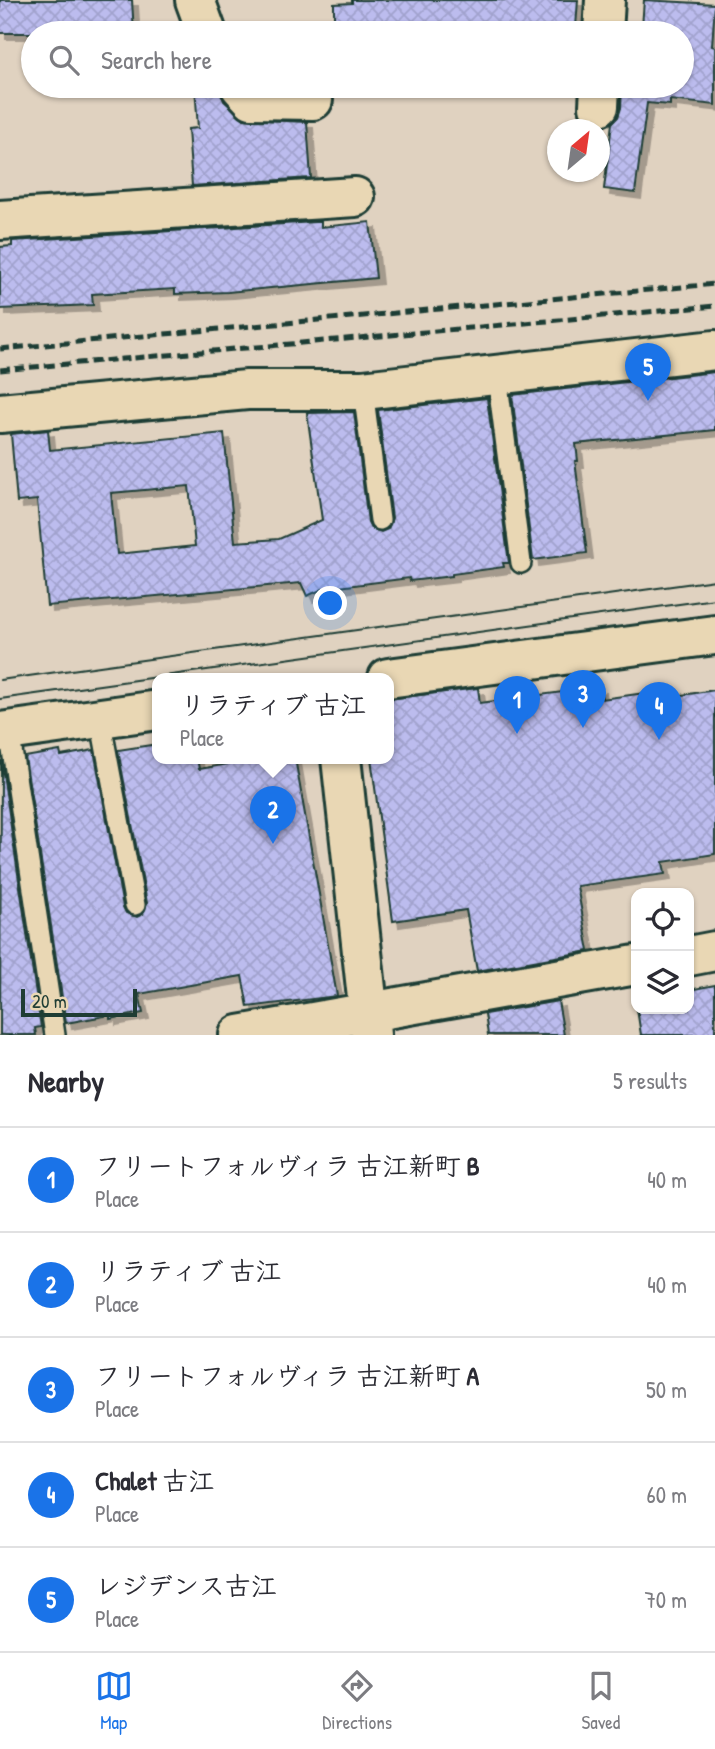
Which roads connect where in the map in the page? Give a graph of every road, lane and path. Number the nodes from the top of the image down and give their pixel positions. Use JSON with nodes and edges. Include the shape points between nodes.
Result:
{"nodes":[{"id":1,"x":195,"y":0,"type":"edge"},
{"id":2,"x":605,"y":0,"type":"edge"},
{"id":3,"x":202,"y":21,"type":"edge"},
{"id":4,"x":604,"y":21,"type":"edge"},
{"id":5,"x":251,"y":98,"type":"edge"},
{"id":6,"x":313,"y":100,"type":"dead end"},
{"id":7,"x":355,"y":197,"type":"dead end"},
{"id":8,"x":0,"y":220,"type":"edge"},
{"id":9,"x":715,"y":350,"type":"edge"},
{"id":10,"x":497,"y":376,"type":"junction"},
{"id":11,"x":363,"y":390,"type":"junction"},
{"id":12,"x":0,"y":413,"type":"edge"},
{"id":13,"x":380,"y":520,"type":"dead end"},
{"id":14,"x":521,"y":564,"type":"dead end"},
{"id":15,"x":715,"y":635,"type":"edge"},
{"id":16,"x":394,"y":677,"type":"edge"},
{"id":17,"x":152,"y":711,"type":"edge"},
{"id":18,"x":100,"y":718,"type":"junction"},
{"id":19,"x":4,"y":731,"type":"edge"},
{"id":20,"x":342,"y":764,"type":"edge"},
{"id":21,"x":135,"y":905,"type":"dead end"},
{"id":22,"x":715,"y":951,"type":"edge"},
{"id":23,"x":694,"y":955,"type":"edge"},
{"id":24,"x":631,"y":966,"type":"edge"},
{"id":25,"x":369,"y":1023,"type":"edge"},
{"id":26,"x":55,"y":1035,"type":"edge"},
{"id":27,"x":239,"y":1035,"type":"edge"}],
"edges":[{"from":1,"to":3,"type":"street"},
{"from":2,"to":4,"type":"street"},
{"from":5,"to":6,"type":"street"},
{"from":7,"to":8,"type":"street"},
{"from":9,"to":10,"type":"street"},
{"from":10,"to":11,"type":"street"},
{"from":10,"to":14,"type":"lane"},
{"from":11,"to":12,"type":"street","via":[[247,390]]},
{"from":11,"to":13,"type":"lane"},
{"from":15,"to":16,"type":"street"},
{"from":17,"to":18,"type":"street"},
{"from":18,"to":19,"type":"street"},
{"from":18,"to":21,"type":"lane"},
{"from":19,"to":26,"type":"lane"},
{"from":20,"to":25,"type":"street"},
{"from":22,"to":23,"type":"street"},
{"from":24,"to":25,"type":"street"},
{"from":25,"to":27,"type":"street"}]}
